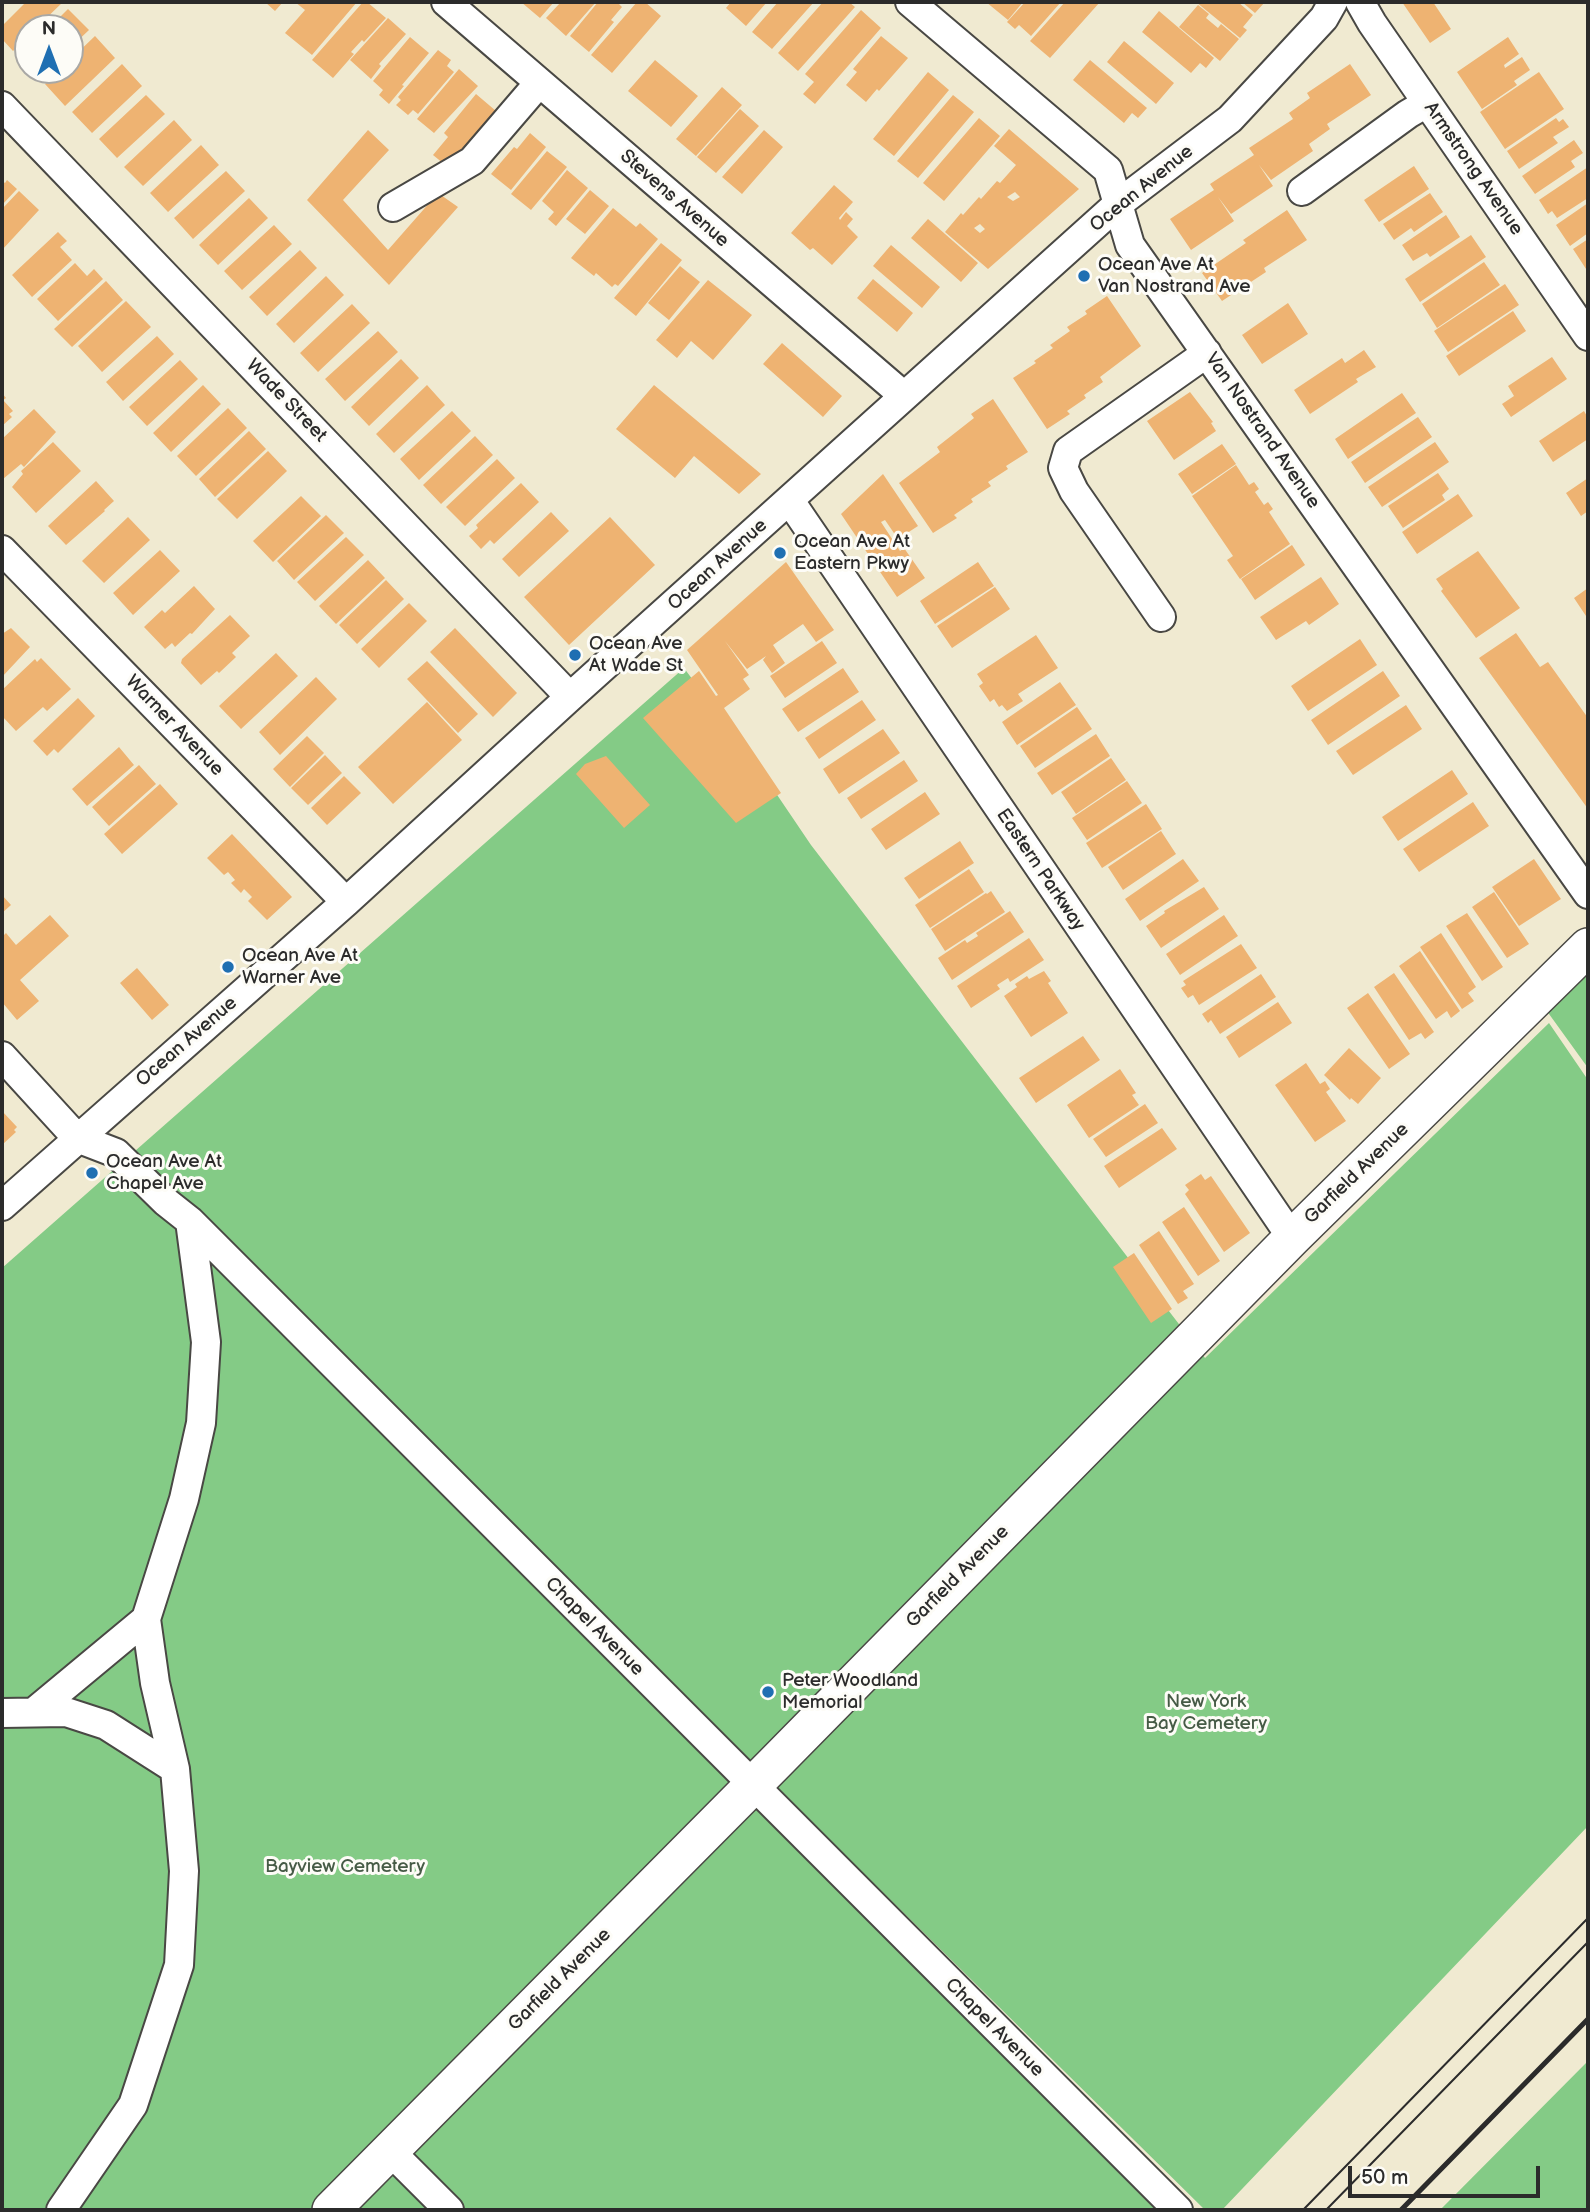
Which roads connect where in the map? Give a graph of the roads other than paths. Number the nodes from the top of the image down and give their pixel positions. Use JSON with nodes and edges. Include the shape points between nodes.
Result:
{"nodes":[{"id":1,"x":446,"y":2,"type":"edge"},
{"id":2,"x":910,"y":2,"type":"edge"},
{"id":3,"x":1333,"y":2,"type":"edge"},
{"id":4,"x":1360,"y":2,"type":"edge"},
{"id":5,"x":539,"y":83,"type":"junction"},
{"id":6,"x":1427,"y":103,"type":"junction"},
{"id":7,"x":2,"y":106,"type":"edge"},
{"id":8,"x":1302,"y":191,"type":"dead end"},
{"id":9,"x":1118,"y":204,"type":"junction"},
{"id":10,"x":393,"y":207,"type":"dead end"},
{"id":11,"x":1588,"y":336,"type":"edge"},
{"id":12,"x":1207,"y":353,"type":"junction"},
{"id":13,"x":904,"y":396,"type":"junction"},
{"id":14,"x":790,"y":501,"type":"junction"},
{"id":15,"x":7,"y":567,"type":"edge"},
{"id":16,"x":1161,"y":617,"type":"dead end"},
{"id":17,"x":570,"y":697,"type":"junction"},
{"id":18,"x":1588,"y":894,"type":"edge"},
{"id":19,"x":346,"y":902,"type":"junction"},
{"id":20,"x":1588,"y":947,"type":"edge"},
{"id":21,"x":2,"y":1056,"type":"edge"},
{"id":22,"x":77,"y":1138,"type":"junction"},
{"id":23,"x":2,"y":1206,"type":"edge"},
{"id":24,"x":190,"y":1222,"type":"junction"},
{"id":25,"x":1292,"y":1238,"type":"junction"},
{"id":26,"x":146,"y":1619,"type":"junction"},
{"id":27,"x":34,"y":1712,"type":"junction"},
{"id":28,"x":2,"y":1713,"type":"edge"},
{"id":29,"x":175,"y":1769,"type":"junction"},
{"id":30,"x":753,"y":1786,"type":"junction"},
{"id":31,"x":390,"y":2151,"type":"junction"},
{"id":32,"x":61,"y":2210,"type":"edge"},
{"id":33,"x":331,"y":2210,"type":"edge"},
{"id":34,"x":449,"y":2210,"type":"edge"},
{"id":35,"x":1178,"y":2210,"type":"edge"}],
"edges":[{"from":1,"to":5,"type":"street","name":"Stevens Avenue"},
{"from":2,"to":9,"type":"street","name":"Van Nostrand Avenue","via":[[1108,170]]},
{"from":3,"to":9,"type":"street","name":"Ocean Avenue","via":[[1324,18],[1230,119]]},
{"from":4,"to":6,"type":"street","name":"Armstrong Avenue"},
{"from":5,"to":10,"type":"street","via":[[472,161]]},
{"from":5,"to":13,"type":"street","name":"Stevens Avenue"},
{"from":6,"to":8,"type":"street"},
{"from":6,"to":11,"type":"street","name":"Armstrong Avenue"},
{"from":7,"to":17,"type":"street","name":"Wade Street"},
{"from":9,"to":12,"type":"street","name":"Van Nostrand Avenue","via":[[1130,245]]},
{"from":9,"to":13,"type":"street","name":"Ocean Avenue"},
{"from":12,"to":16,"type":"street","via":[[1068,451],[1063,468]]},
{"from":12,"to":18,"type":"street","name":"Van Nostrand Avenue"},
{"from":13,"to":14,"type":"street","name":"Ocean Avenue"},
{"from":14,"to":17,"type":"street","name":"Ocean Avenue"},
{"from":14,"to":25,"type":"street","name":"Eastern Parkway"},
{"from":15,"to":19,"type":"street","name":"Warner Avenue"},
{"from":17,"to":19,"type":"street","name":"Ocean Avenue"},
{"from":19,"to":22,"type":"street","name":"Ocean Avenue"},
{"from":20,"to":25,"type":"main road","name":"Garfield Avenue"},
{"from":21,"to":22,"type":"street","name":"Chapel Avenue"},
{"from":22,"to":23,"type":"street","name":"Ocean Avenue"},
{"from":22,"to":24,"type":"street","name":"Chapel Avenue","via":[[116,1153]]},
{"from":24,"to":26,"type":"street","via":[[206,1342],[201,1423],[184,1499]]},
{"from":24,"to":30,"type":"street","name":"Chapel Avenue"},
{"from":25,"to":30,"type":"main road","name":"Garfield Avenue"},
{"from":26,"to":27,"type":"street"},
{"from":26,"to":29,"type":"street","via":[[155,1684]]},
{"from":27,"to":28,"type":"street"},
{"from":27,"to":29,"type":"street","via":[[66,1712],[106,1725]]},
{"from":29,"to":32,"type":"street","via":[[184,1871],[179,1965],[133,2105]]},
{"from":30,"to":31,"type":"main road","name":"Garfield Avenue"},
{"from":30,"to":35,"type":"street","name":"Chapel Avenue"},
{"from":31,"to":33,"type":"main road","name":"Garfield Avenue"},
{"from":31,"to":34,"type":"street"}]}
